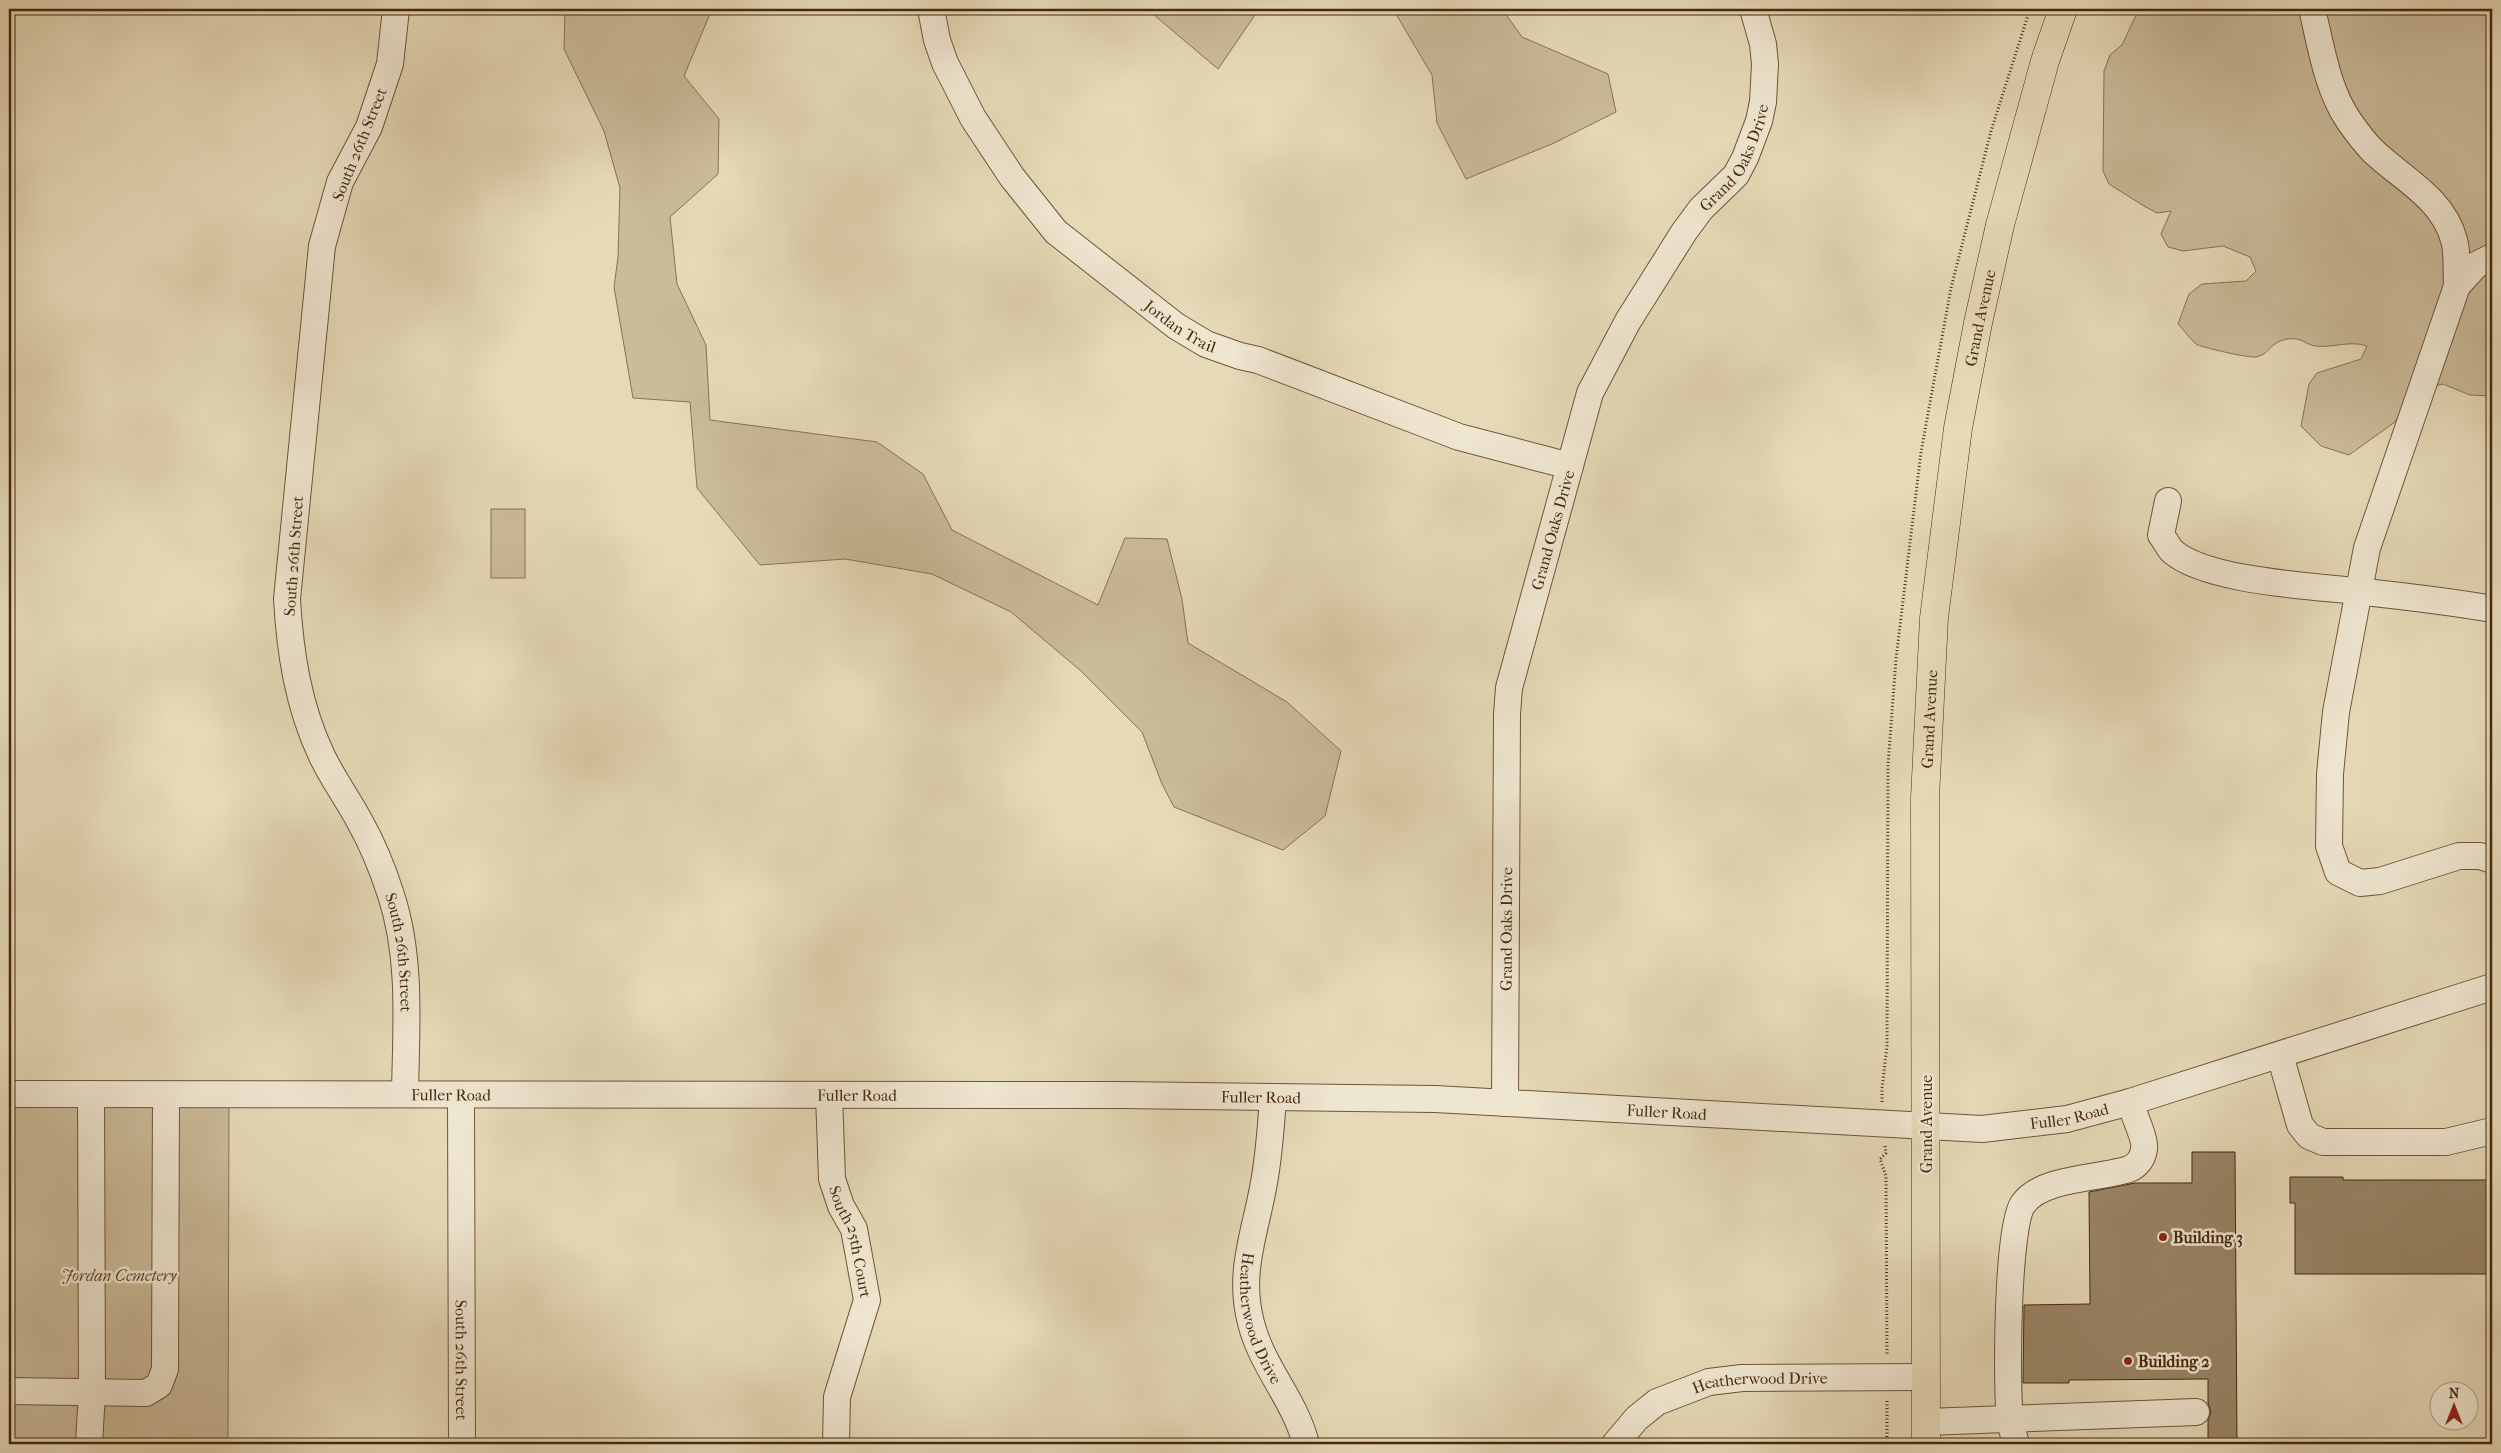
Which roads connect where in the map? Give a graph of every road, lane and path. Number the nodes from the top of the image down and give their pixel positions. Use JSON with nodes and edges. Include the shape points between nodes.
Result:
{"nodes":[{"id":1,"x":396,"y":9,"type":"edge"},
{"id":2,"x":931,"y":9,"type":"edge"},
{"id":3,"x":1753,"y":9,"type":"edge"},
{"id":4,"x":2063,"y":9,"type":"edge"},
{"id":5,"x":2312,"y":9,"type":"edge"},
{"id":6,"x":2492,"y":257,"type":"edge"},
{"id":7,"x":2456,"y":286,"type":"junction"},
{"id":8,"x":1570,"y":466,"type":"junction"},
{"id":9,"x":2168,"y":502,"type":"dead end"},
{"id":10,"x":2358,"y":591,"type":"junction"},
{"id":11,"x":2492,"y":609,"type":"edge"},
{"id":12,"x":2492,"y":860,"type":"edge"},
{"id":13,"x":2492,"y":987,"type":"edge"},
{"id":14,"x":2280,"y":1055,"type":"junction"},
{"id":15,"x":9,"y":1094,"type":"edge"},
{"id":16,"x":91,"y":1094,"type":"junction"},
{"id":17,"x":405,"y":1094,"type":"junction"},
{"id":18,"x":166,"y":1095,"type":"junction"},
{"id":19,"x":461,"y":1095,"type":"junction"},
{"id":20,"x":829,"y":1095,"type":"junction"},
{"id":21,"x":1273,"y":1097,"type":"junction"},
{"id":22,"x":2130,"y":1102,"type":"junction"},
{"id":23,"x":1505,"y":1103,"type":"junction"},
{"id":24,"x":1927,"y":1126,"type":"junction"},
{"id":25,"x":2492,"y":1131,"type":"edge"},
{"id":26,"x":1886,"y":1153,"type":"dead end"},
{"id":27,"x":1887,"y":1377,"type":"junction"},
{"id":28,"x":1926,"y":1377,"type":"junction"},
{"id":29,"x":9,"y":1391,"type":"edge"},
{"id":30,"x":92,"y":1392,"type":"junction"},
{"id":31,"x":2196,"y":1412,"type":"dead end"},
{"id":32,"x":2010,"y":1419,"type":"junction"},
{"id":33,"x":1926,"y":1433,"type":"edge"},
{"id":34,"x":90,"y":1444,"type":"edge"},
{"id":35,"x":462,"y":1444,"type":"edge"},
{"id":36,"x":836,"y":1444,"type":"edge"},
{"id":37,"x":1306,"y":1444,"type":"edge"},
{"id":38,"x":1615,"y":1444,"type":"edge"},
{"id":39,"x":1887,"y":1444,"type":"edge"},
{"id":40,"x":2016,"y":1444,"type":"edge"}],
"edges":[{"from":1,"to":17,"type":"street","name":"South 26th Street","via":[[390,64],[369,127],[340,182],[322,246],[287,599],[292,658],[306,716],[320,753],[378,859],[402,935],[406,975]]},
{"from":2,"to":8,"type":"street","name":"Jordan Trail","via":[[945,62],[974,118],[1012,177],[1056,232],[1176,326],[1206,344],[1258,360],[1460,437]]},
{"from":3,"to":8,"type":"street","name":"Grand Oaks Drive","via":[[1763,44],[1763,102],[1745,158],[1736,174],[1701,209],[1684,232],[1628,321],[1590,394]]},
{"from":4,"to":24,"type":"main road","name":"Grand Avenue","via":[[2045,60],[2000,225],[1978,323],[1958,428],[1934,618],[1925,798]]},
{"from":5,"to":7,"type":"street","via":[[2332,88],[2348,120],[2373,151],[2410,180],[2449,226],[2455,241]]},
{"from":6,"to":7,"type":"street","via":[[2476,265]]},
{"from":7,"to":10,"type":"street","via":[[2367,548]]},
{"from":8,"to":23,"type":"street","name":"Grand Oaks Drive","via":[[1509,688]]},
{"from":9,"to":10,"type":"street","via":[[2161,535],[2172,551],[2194,563],[2222,573],[2269,582]]},
{"from":10,"to":11,"type":"street"},
{"from":10,"to":12,"type":"street","via":[[2336,712],[2330,774],[2329,846],[2338,872],[2360,883],[2380,881],[2459,856],[2480,856]]},
{"from":13,"to":14,"type":"street","name":"Fuller Road"},
{"from":14,"to":22,"type":"street","name":"Fuller Road"},
{"from":14,"to":25,"type":"street","via":[[2300,1125],[2309,1136],[2323,1142],[2446,1142]]},
{"from":15,"to":16,"type":"street","name":"Fuller Road"},
{"from":16,"to":18,"type":"street","name":"Fuller Road"},
{"from":16,"to":30,"type":"street"},
{"from":17,"to":18,"type":"street","name":"Fuller Road"},
{"from":17,"to":19,"type":"street","name":"Fuller Road"},
{"from":18,"to":30,"type":"street","via":[[165,1369],[159,1385],[146,1393]]},
{"from":19,"to":20,"type":"street","name":"Fuller Road"},
{"from":19,"to":35,"type":"street","name":"South 26th Street"},
{"from":20,"to":21,"type":"street","name":"Fuller Road"},
{"from":20,"to":36,"type":"street","name":"South 25th Court","via":[[832,1179],[841,1206],[854,1229],[867,1300],[837,1397]]},
{"from":21,"to":23,"type":"street","name":"Fuller Road"},
{"from":21,"to":37,"type":"street","name":"Heatherwood Drive","via":[[1270,1144],[1263,1190],[1252,1230],[1246,1286],[1251,1323],[1264,1357],[1292,1404]]},
{"from":22,"to":24,"type":"street","name":"Fuller Road","via":[[2030,1125],[1982,1129]]},
{"from":22,"to":32,"type":"street","via":[[2145,1148],[2140,1162],[2129,1169],[2085,1176],[2048,1188],[2028,1197],[2021,1206],[2015,1226],[2008,1335]]},
{"from":23,"to":24,"type":"street","name":"Fuller Road"},
{"from":24,"to":28,"type":"main road","name":"Grand Avenue"},
{"from":26,"to":27,"type":"path","via":[[1880,1159],[1886,1176]]},
{"from":27,"to":28,"type":"street","name":"Heatherwood Drive"},
{"from":27,"to":38,"type":"street","name":"Heatherwood Drive","via":[[1742,1378],[1708,1382],[1657,1402],[1637,1418]]},
{"from":27,"to":39,"type":"path"},
{"from":28,"to":33,"type":"main road","name":"Grand Avenue"},
{"from":29,"to":30,"type":"street"},
{"from":30,"to":34,"type":"street"},
{"from":31,"to":32,"type":"street"},
{"from":32,"to":33,"type":"street"},
{"from":32,"to":40,"type":"street"}]}
